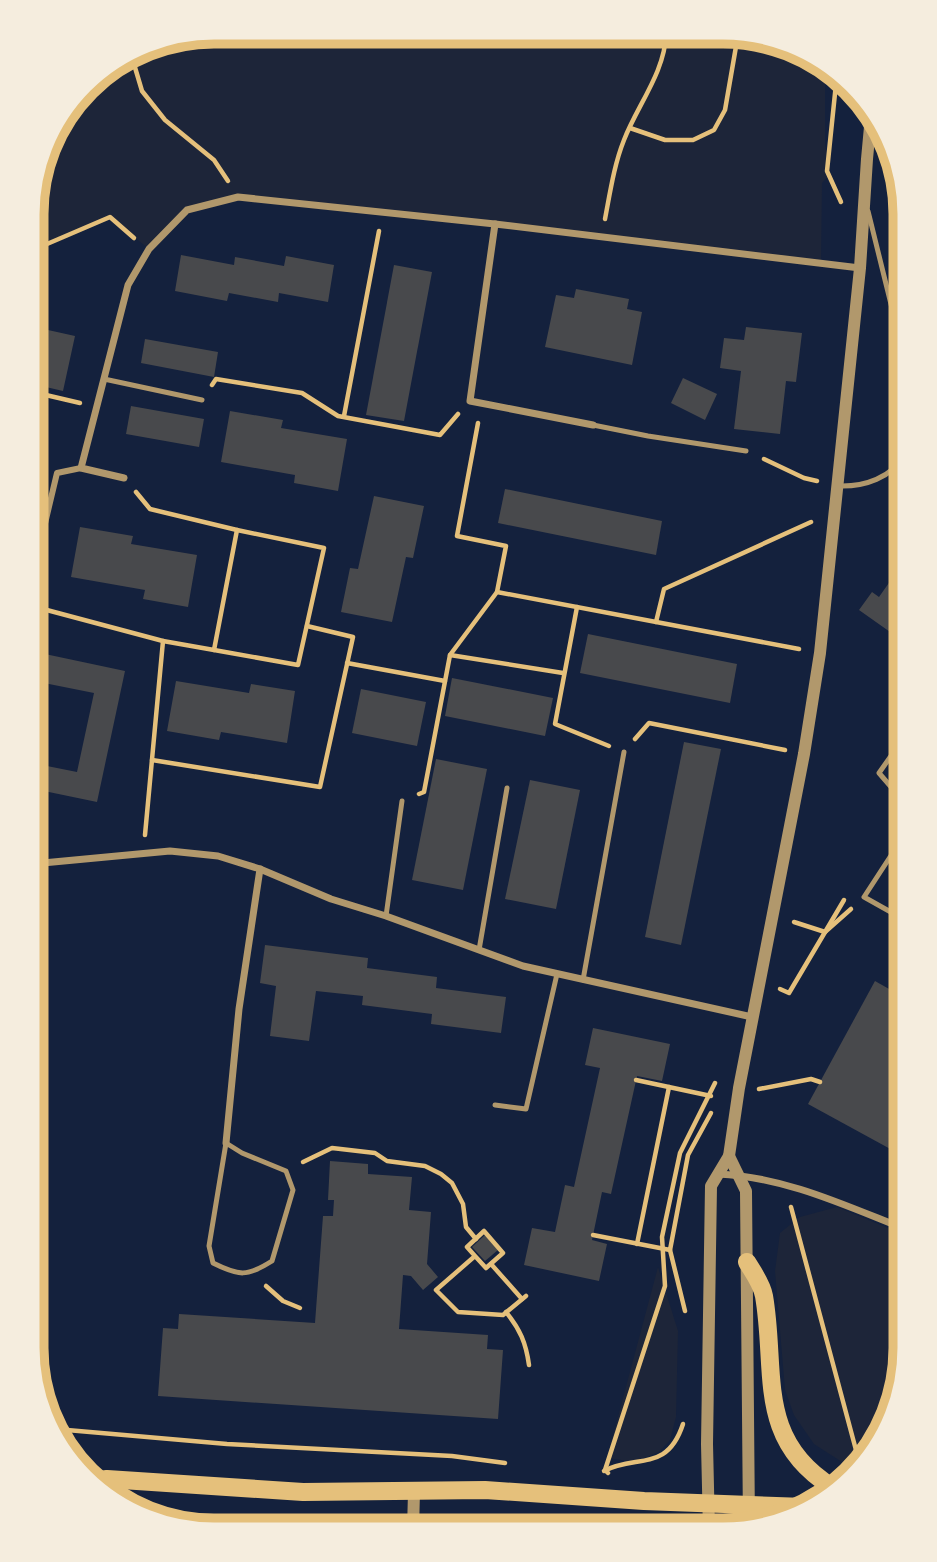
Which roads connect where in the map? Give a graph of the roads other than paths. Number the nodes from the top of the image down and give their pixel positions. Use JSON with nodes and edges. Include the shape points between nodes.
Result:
{"nodes":[{"id":1,"x":871,"y":130,"type":"edge"},
{"id":2,"x":864,"y":194,"type":"junction"},
{"id":3,"x":495,"y":224,"type":"junction"},
{"id":4,"x":860,"y":268,"type":"junction"},
{"id":5,"x":893,"y":312,"type":"edge"},
{"id":6,"x":104,"y":379,"type":"junction"},
{"id":7,"x":202,"y":400,"type":"road end"},
{"id":8,"x":593,"y":425,"type":"joint"},
{"id":9,"x":746,"y":451,"type":"road end"},
{"id":10,"x":893,"y":467,"type":"edge"},
{"id":11,"x":81,"y":468,"type":"junction"},
{"id":12,"x":124,"y":478,"type":"road end"},
{"id":13,"x":838,"y":486,"type":"junction"},
{"id":14,"x":44,"y":528,"type":"edge"},
{"id":15,"x":624,"y":752,"type":"road end"},
{"id":16,"x":893,"y":753,"type":"edge"},
{"id":17,"x":507,"y":788,"type":"dead end"},
{"id":18,"x":893,"y":789,"type":"edge"},
{"id":19,"x":402,"y":801,"type":"road end"},
{"id":20,"x":893,"y":852,"type":"edge"},
{"id":21,"x":44,"y":863,"type":"edge"},
{"id":22,"x":260,"y":869,"type":"junction"},
{"id":23,"x":893,"y":913,"type":"edge"},
{"id":24,"x":386,"y":916,"type":"junction"},
{"id":25,"x":479,"y":950,"type":"junction"},
{"id":26,"x":557,"y":974,"type":"junction"},
{"id":27,"x":583,"y":980,"type":"junction"},
{"id":28,"x":752,"y":1017,"type":"junction"},
{"id":29,"x":495,"y":1105,"type":"dead end"},
{"id":30,"x":226,"y":1143,"type":"junction"},
{"id":31,"x":729,"y":1156,"type":"junction"},
{"id":32,"x":718,"y":1174,"type":"junction"},
{"id":33,"x":739,"y":1175,"type":"junction"},
{"id":34,"x":893,"y":1224,"type":"edge"},
{"id":35,"x":747,"y":1262,"type":"junction"},
{"id":36,"x":106,"y":1479,"type":"edge"},
{"id":37,"x":826,"y":1483,"type":"edge"},
{"id":38,"x":414,"y":1492,"type":"junction"},
{"id":39,"x":709,"y":1504,"type":"junction"},
{"id":40,"x":749,"y":1506,"type":"junction"},
{"id":41,"x":783,"y":1507,"type":"edge"},
{"id":42,"x":749,"y":1516,"type":"edge"},
{"id":43,"x":413,"y":1518,"type":"edge"},
{"id":44,"x":709,"y":1518,"type":"edge"}],
"edges":[{"from":1,"to":2,"type":"street"},
{"from":2,"to":4,"type":"street"},
{"from":2,"to":5,"type":"lane"},
{"from":3,"to":4,"type":"street"},
{"from":3,"to":6,"type":"street","via":[[238,197],[187,210],[149,249],[128,285]]},
{"from":3,"to":8,"type":"street","via":[[470,401]]},
{"from":4,"to":13,"type":"street"},
{"from":6,"to":7,"type":"lane"},
{"from":6,"to":11,"type":"street"},
{"from":8,"to":9,"type":"lane"},
{"from":10,"to":13,"type":"lane","via":[[877,480],[856,487]]},
{"from":11,"to":12,"type":"street"},
{"from":11,"to":14,"type":"street","via":[[57,473]]},
{"from":13,"to":28,"type":"street","via":[[804,754]]},
{"from":15,"to":27,"type":"lane"},
{"from":16,"to":18,"type":"lane","via":[[879,773]]},
{"from":17,"to":25,"type":"lane"},
{"from":19,"to":24,"type":"lane"},
{"from":20,"to":23,"type":"lane","via":[[864,897]]},
{"from":21,"to":22,"type":"street","via":[[170,851],[218,856]]},
{"from":22,"to":24,"type":"street","via":[[331,900]]},
{"from":22,"to":30,"type":"street","via":[[239,1009]]},
{"from":24,"to":25,"type":"street"},
{"from":25,"to":26,"type":"street"},
{"from":26,"to":27,"type":"street"},
{"from":26,"to":29,"type":"lane","via":[[526,1109]]},
{"from":27,"to":28,"type":"street"},
{"from":28,"to":31,"type":"street"},
{"from":30,"to":30,"type":"lane","via":[[209,1246],[213,1262],[233,1273],[254,1273],[272,1261],[293,1190],[286,1171]]},
{"from":31,"to":32,"type":"street"},
{"from":31,"to":33,"type":"street"},
{"from":32,"to":33,"type":"street"},
{"from":32,"to":39,"type":"street","via":[[711,1186]]},
{"from":33,"to":34,"type":"street","via":[[785,1183]]},
{"from":33,"to":35,"type":"street","via":[[746,1191]]},
{"from":35,"to":37,"type":"main road","via":[[764,1293],[774,1413],[787,1442]]},
{"from":35,"to":40,"type":"street"},
{"from":36,"to":38,"type":"main road","via":[[303,1492]]},
{"from":38,"to":39,"type":"main road","via":[[485,1490]]},
{"from":38,"to":43,"type":"street"},
{"from":39,"to":40,"type":"main road"},
{"from":39,"to":44,"type":"street"},
{"from":40,"to":41,"type":"main road"},
{"from":40,"to":42,"type":"street"}]}
